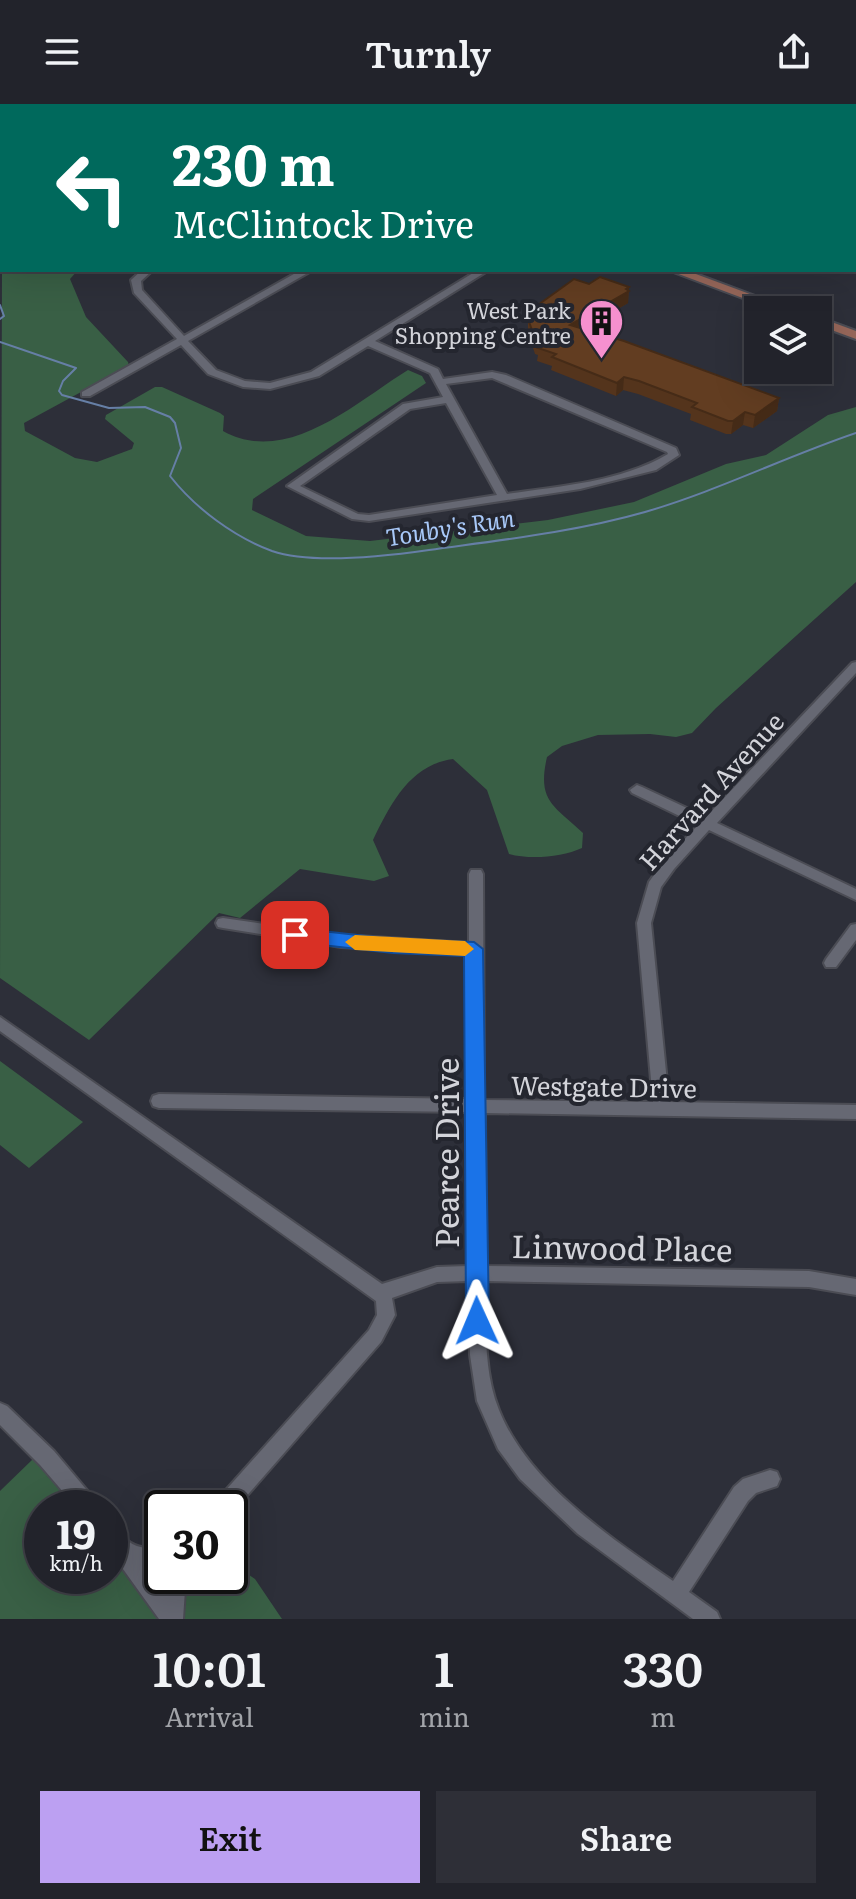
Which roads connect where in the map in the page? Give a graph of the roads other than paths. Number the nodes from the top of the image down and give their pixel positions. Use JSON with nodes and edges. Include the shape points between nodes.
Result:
{"nodes":[{"id":1,"x":146,"y":272,"type":"edge"},
{"id":2,"x":304,"y":272,"type":"edge"},
{"id":3,"x":481,"y":272,"type":"edge"},
{"id":4,"x":680,"y":272,"type":"edge"},
{"id":5,"x":747,"y":296,"type":"edge"},
{"id":6,"x":832,"y":326,"type":"edge"},
{"id":7,"x":856,"y":335,"type":"edge"},
{"id":8,"x":182,"y":340,"type":"junction"},
{"id":9,"x":364,"y":345,"type":"junction"},
{"id":10,"x":439,"y":379,"type":"junction"},
{"id":11,"x":86,"y":394,"type":"dead end"},
{"id":12,"x":450,"y":399,"type":"junction"},
{"id":13,"x":504,"y":499,"type":"junction"},
{"id":14,"x":856,"y":666,"type":"edge"},
{"id":15,"x":637,"y":790,"type":"dead end"},
{"id":16,"x":707,"y":824,"type":"junction"},
{"id":17,"x":476,"y":874,"type":"dead end"},
{"id":18,"x":856,"y":895,"type":"edge"},
{"id":19,"x":223,"y":923,"type":"dead end"},
{"id":20,"x":856,"y":929,"type":"edge"},
{"id":21,"x":474,"y":949,"type":"junction"},
{"id":22,"x":831,"y":963,"type":"dead end"},
{"id":23,"x":0,"y":1023,"type":"edge"},
{"id":24,"x":159,"y":1101,"type":"dead end"},
{"id":25,"x":475,"y":1107,"type":"junction"},
{"id":26,"x":662,"y":1110,"type":"junction"},
{"id":27,"x":856,"y":1112,"type":"edge"},
{"id":28,"x":476,"y":1274,"type":"junction"},
{"id":29,"x":856,"y":1287,"type":"edge"},
{"id":30,"x":380,"y":1292,"type":"junction"},
{"id":31,"x":0,"y":1412,"type":"edge"},
{"id":32,"x":770,"y":1479,"type":"dead end"},
{"id":33,"x":74,"y":1490,"type":"edge"},
{"id":34,"x":239,"y":1490,"type":"edge"},
{"id":35,"x":128,"y":1559,"type":"edge"},
{"id":36,"x":174,"y":1594,"type":"edge"},
{"id":37,"x":676,"y":1594,"type":"junction"},
{"id":38,"x":172,"y":1619,"type":"edge"},
{"id":39,"x":710,"y":1619,"type":"edge"}],
"edges":[{"from":1,"to":8,"type":"street","via":[[136,280],[137,291]]},
{"from":2,"to":8,"type":"street"},
{"from":3,"to":9,"type":"street"},
{"from":4,"to":5,"type":"main road"},
{"from":6,"to":7,"type":"main road"},
{"from":8,"to":9,"type":"street","via":[[212,372],[260,386],[299,381]]},
{"from":8,"to":11,"type":"street"},
{"from":9,"to":10,"type":"street"},
{"from":10,"to":12,"type":"street"},
{"from":10,"to":13,"type":"street","via":[[498,376],[674,452],[652,468]]},
{"from":12,"to":13,"type":"street"},
{"from":12,"to":13,"type":"street","via":[[407,406],[292,486],[362,518]]},
{"from":14,"to":16,"type":"street","name":"Harvard Avenue"},
{"from":15,"to":16,"type":"street"},
{"from":16,"to":18,"type":"street"},
{"from":16,"to":26,"type":"street","name":"Harvard Avenue","via":[[661,876],[646,908],[644,938]]},
{"from":17,"to":21,"type":"street","name":"Pearce Drive"},
{"from":19,"to":21,"type":"street","via":[[341,941]]},
{"from":20,"to":22,"type":"street"},
{"from":21,"to":25,"type":"street","name":"Pearce Drive"},
{"from":23,"to":30,"type":"street"},
{"from":24,"to":25,"type":"street","name":"Westgate Drive"},
{"from":25,"to":26,"type":"street","name":"Westgate Drive"},
{"from":25,"to":28,"type":"street","name":"Pearce Drive"},
{"from":26,"to":27,"type":"street","name":"Westgate Drive"},
{"from":28,"to":29,"type":"street","name":"Linwood Place","via":[[809,1279]]},
{"from":28,"to":30,"type":"street","name":"Linwood Place","via":[[435,1274]]},
{"from":28,"to":37,"type":"street","name":"Pearce Drive","via":[[482,1374],[490,1412],[517,1461],[566,1512]]},
{"from":30,"to":34,"type":"street","via":[[387,1310],[379,1331]]},
{"from":31,"to":33,"type":"street"},
{"from":32,"to":37,"type":"street","via":[[741,1494]]},
{"from":35,"to":38,"type":"street"},
{"from":36,"to":38,"type":"street"},
{"from":37,"to":39,"type":"street","name":"Pearce Drive"}]}
